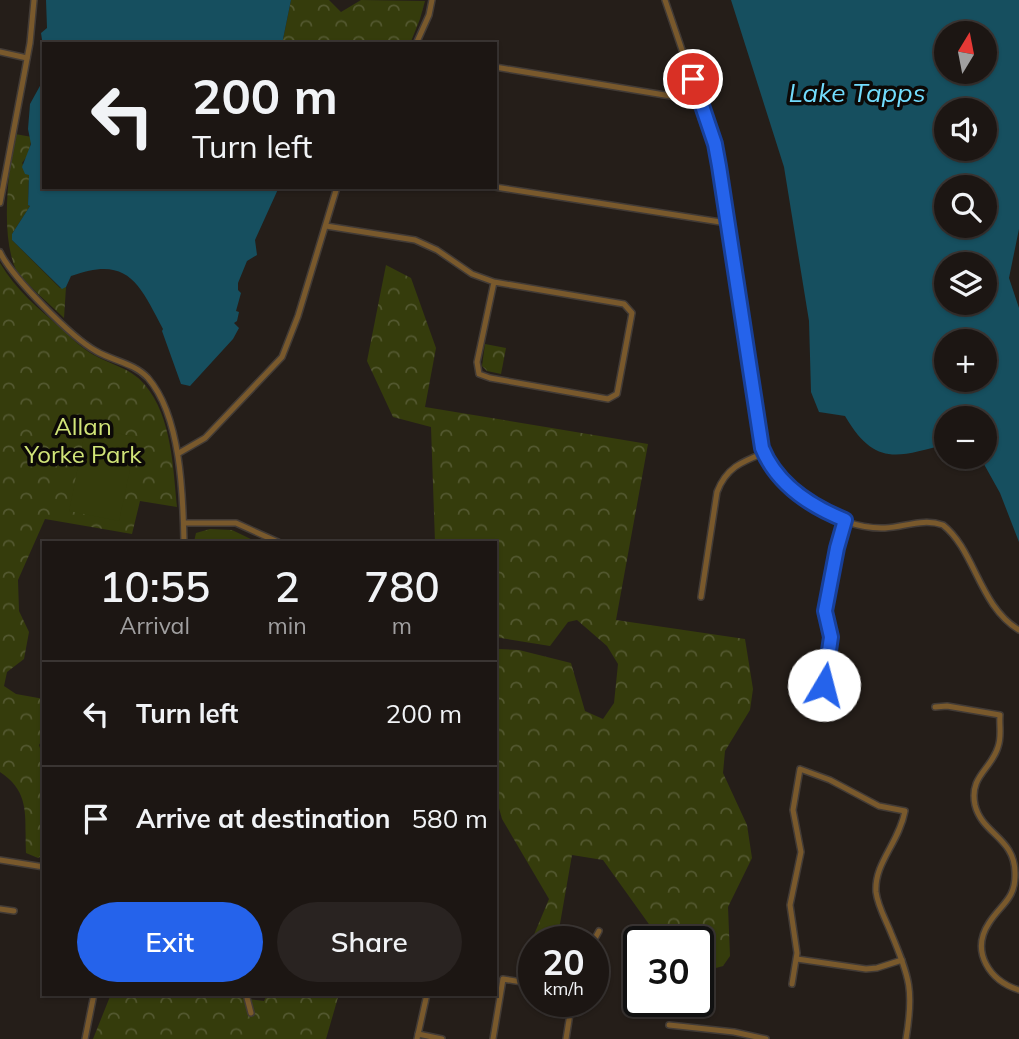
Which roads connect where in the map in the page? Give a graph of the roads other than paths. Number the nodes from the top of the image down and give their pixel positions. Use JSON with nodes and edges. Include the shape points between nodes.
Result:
{"nodes":[{"id":1,"x":34,"y":0,"type":"edge"},
{"id":2,"x":432,"y":0,"type":"edge"},
{"id":3,"x":665,"y":0,"type":"edge"},
{"id":4,"x":417,"y":42,"type":"edge"},
{"id":5,"x":0,"y":52,"type":"edge"},
{"id":6,"x":27,"y":58,"type":"junction"},
{"id":7,"x":497,"y":67,"type":"edge"},
{"id":8,"x":701,"y":101,"type":"junction"},
{"id":9,"x":2,"y":174,"type":"edge"},
{"id":10,"x":497,"y":187,"type":"edge"},
{"id":11,"x":336,"y":189,"type":"edge"},
{"id":12,"x":0,"y":203,"type":"edge"},
{"id":13,"x":727,"y":223,"type":"junction"},
{"id":14,"x":326,"y":226,"type":"junction"},
{"id":15,"x":0,"y":252,"type":"edge"},
{"id":16,"x":494,"y":282,"type":"junction"},
{"id":17,"x":178,"y":453,"type":"junction"},
{"id":18,"x":764,"y":453,"type":"junction"},
{"id":19,"x":845,"y":520,"type":"junction"},
{"id":20,"x":184,"y":523,"type":"junction"},
{"id":21,"x":184,"y":541,"type":"edge"},
{"id":22,"x":276,"y":541,"type":"edge"},
{"id":23,"x":701,"y":597,"type":"dead end"},
{"id":24,"x":1019,"y":630,"type":"edge"},
{"id":25,"x":816,"y":696,"type":"dead end"},
{"id":26,"x":934,"y":707,"type":"dead end"},
{"id":27,"x":0,"y":860,"type":"edge"},
{"id":28,"x":42,"y":867,"type":"edge"},
{"id":29,"x":0,"y":909,"type":"edge"},
{"id":30,"x":14,"y":911,"type":"dead end"},
{"id":31,"x":797,"y":959,"type":"junction"},
{"id":32,"x":902,"y":960,"type":"junction"},
{"id":33,"x":518,"y":981,"type":"edge"},
{"id":34,"x":792,"y":984,"type":"dead end"},
{"id":35,"x":1019,"y":990,"type":"edge"},
{"id":36,"x":94,"y":996,"type":"edge"},
{"id":37,"x":247,"y":996,"type":"edge"},
{"id":38,"x":427,"y":996,"type":"edge"},
{"id":39,"x":251,"y":1013,"type":"dead end"},
{"id":40,"x":569,"y":1017,"type":"edge"},
{"id":41,"x":669,"y":1025,"type":"dead end"},
{"id":42,"x":418,"y":1037,"type":"edge"},
{"id":43,"x":85,"y":1039,"type":"edge"},
{"id":44,"x":442,"y":1039,"type":"edge"},
{"id":45,"x":493,"y":1039,"type":"edge"},
{"id":46,"x":566,"y":1039,"type":"edge"},
{"id":47,"x":766,"y":1039,"type":"edge"},
{"id":48,"x":906,"y":1039,"type":"edge"}],
"edges":[{"from":1,"to":6,"type":"street"},
{"from":2,"to":4,"type":"street"},
{"from":3,"to":8,"type":"street"},
{"from":5,"to":6,"type":"street"},
{"from":6,"to":9,"type":"street"},
{"from":7,"to":8,"type":"street"},
{"from":8,"to":13,"type":"street","via":[[715,144]]},
{"from":9,"to":12,"type":"street"},
{"from":10,"to":13,"type":"street"},
{"from":11,"to":14,"type":"street"},
{"from":13,"to":18,"type":"street"},
{"from":14,"to":16,"type":"street","via":[[415,240]]},
{"from":14,"to":17,"type":"street","via":[[282,357],[205,438]]},
{"from":15,"to":17,"type":"street","via":[[22,284],[86,345],[130,365],[148,379]]},
{"from":16,"to":16,"type":"street","via":[[629,306],[632,313],[620,387],[614,396],[608,399],[480,374],[477,362]]},
{"from":17,"to":20,"type":"street"},
{"from":18,"to":19,"type":"street","via":[[796,493]]},
{"from":18,"to":23,"type":"street","via":[[733,467],[720,483]]},
{"from":19,"to":24,"type":"street","via":[[884,528],[925,522],[943,525],[958,542],[998,612]]},
{"from":19,"to":25,"type":"street","via":[[825,611],[831,637],[824,685]]},
{"from":20,"to":21,"type":"street"},
{"from":20,"to":22,"type":"street","via":[[236,523]]},
{"from":26,"to":35,"type":"street","via":[[1000,715],[999,746],[977,780],[974,798],[981,819],[1009,849],[1016,875],[1010,898],[985,929],[982,950],[995,978]]},
{"from":27,"to":28,"type":"street"},
{"from":29,"to":30,"type":"street"},
{"from":31,"to":32,"type":"street","via":[[866,969]]},
{"from":31,"to":32,"type":"street","via":[[790,905],[800,862],[793,810],[800,769],[830,779],[879,806],[905,811],[876,886],[878,904]]},
{"from":31,"to":34,"type":"street"},
{"from":32,"to":48,"type":"street","via":[[910,993]]},
{"from":33,"to":45,"type":"street","via":[[503,979]]},
{"from":36,"to":43,"type":"street"},
{"from":37,"to":39,"type":"street"},
{"from":38,"to":42,"type":"street"},
{"from":40,"to":46,"type":"street"},
{"from":41,"to":47,"type":"street"},
{"from":42,"to":44,"type":"street"}]}
